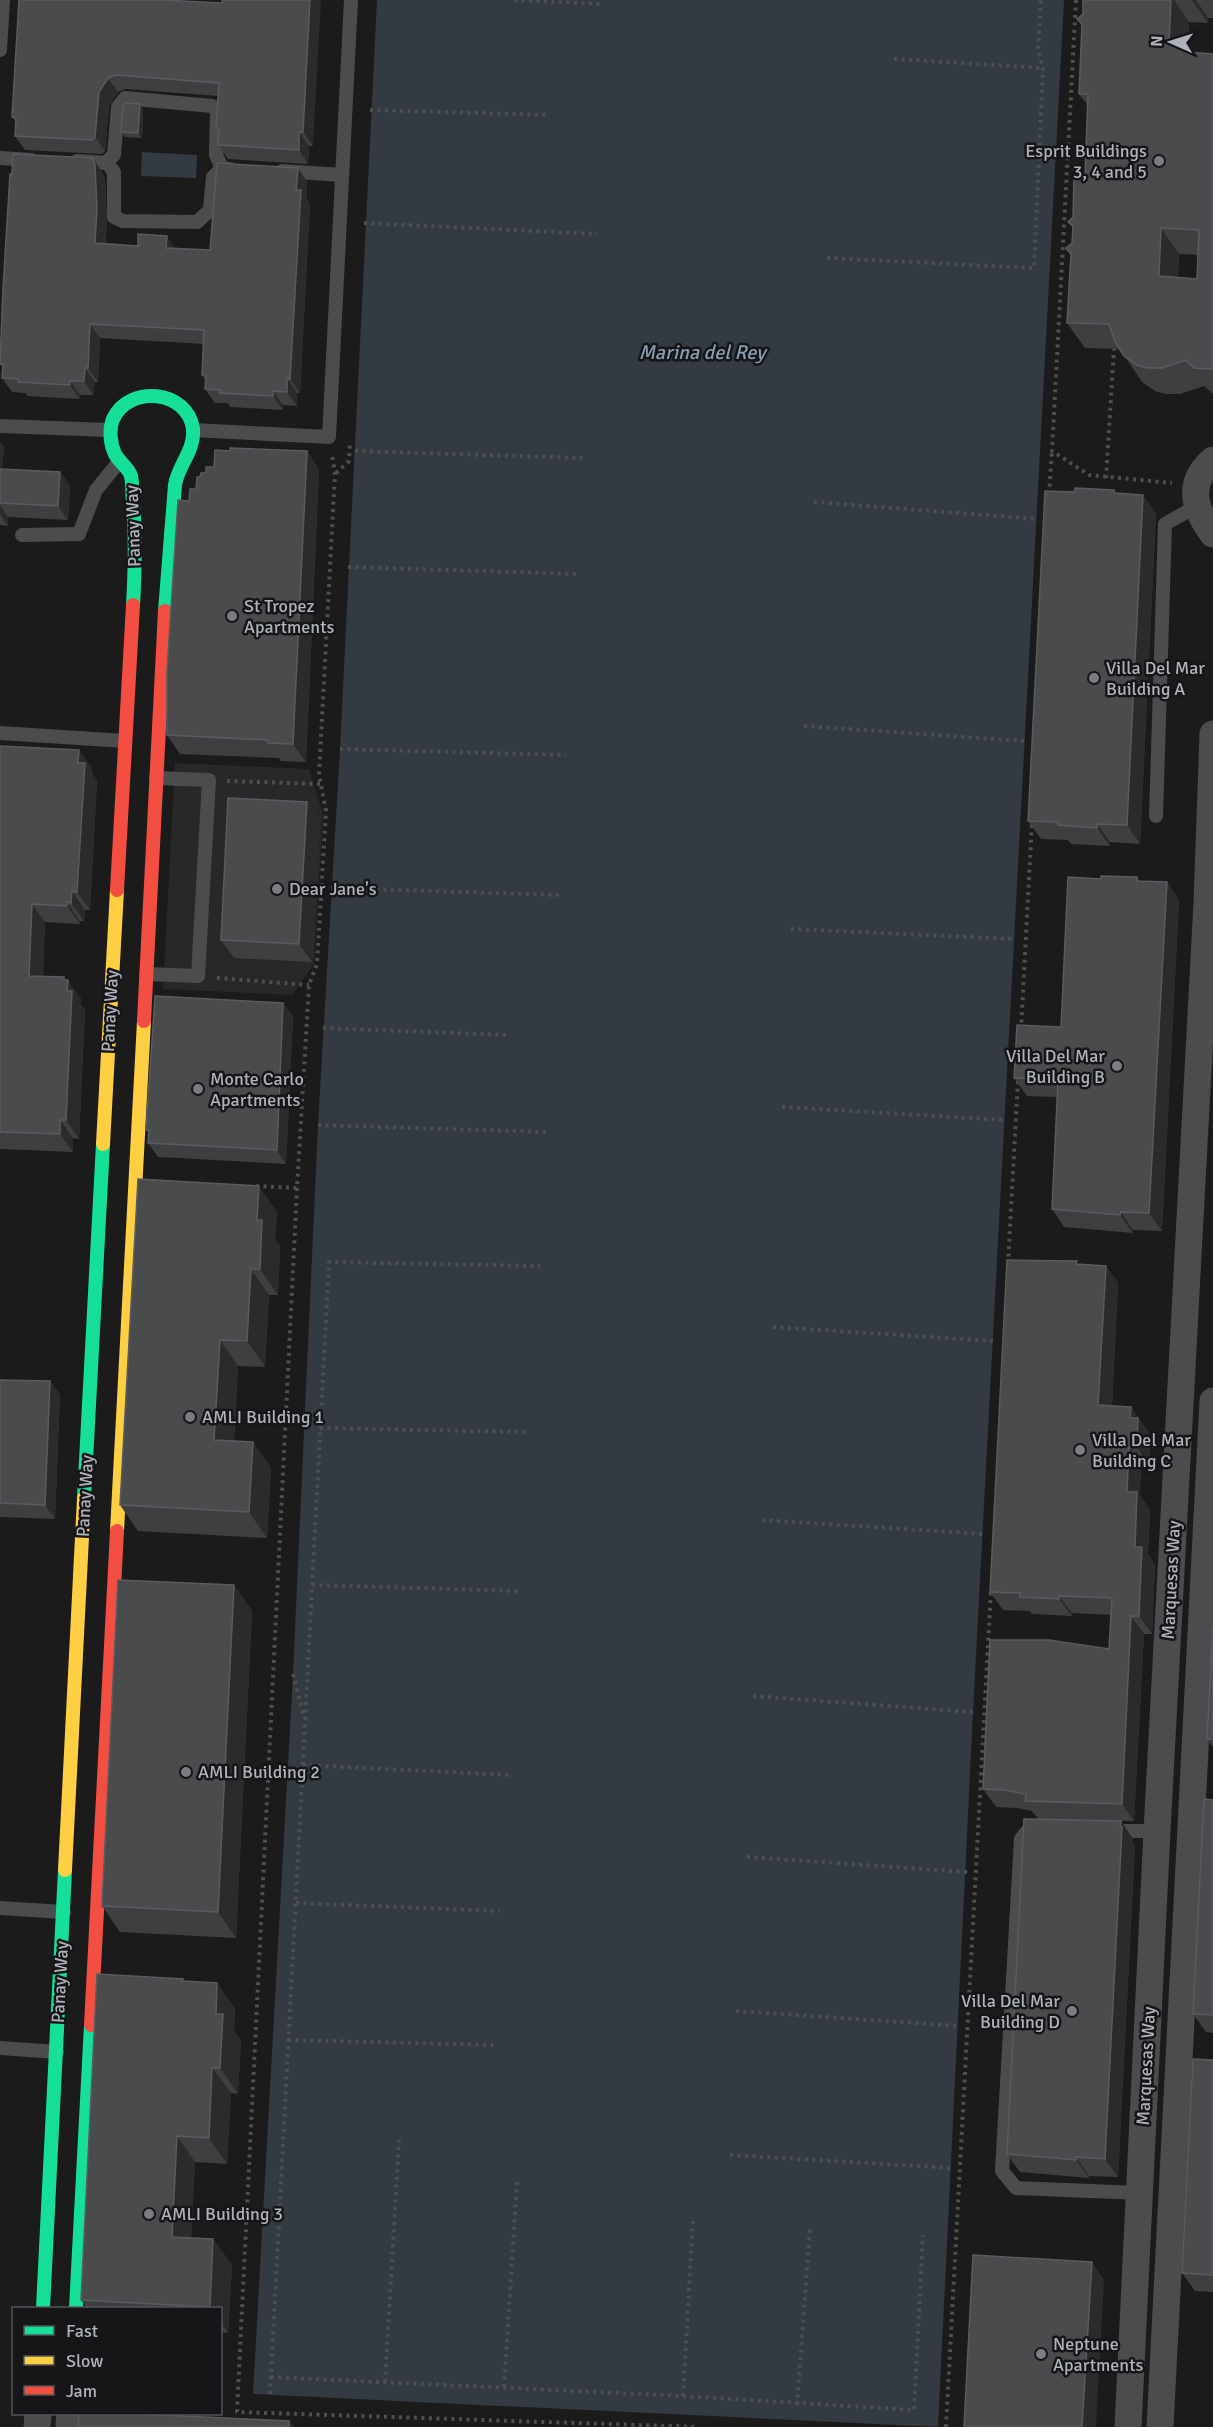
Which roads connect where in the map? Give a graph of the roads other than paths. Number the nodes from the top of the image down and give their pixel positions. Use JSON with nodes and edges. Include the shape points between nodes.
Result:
{"nodes":[{"id":1,"x":3,"y":0,"type":"edge"},
{"id":2,"x":351,"y":0,"type":"edge"},
{"id":3,"x":0,"y":50,"type":"edge"},
{"id":4,"x":0,"y":158,"type":"edge"},
{"id":5,"x":105,"y":162,"type":"junction"},
{"id":6,"x":222,"y":168,"type":"junction"},
{"id":7,"x":243,"y":169,"type":"edge"},
{"id":8,"x":265,"y":171,"type":"edge"},
{"id":9,"x":342,"y":175,"type":"junction"},
{"id":10,"x":0,"y":426,"type":"edge"},
{"id":11,"x":109,"y":430,"type":"junction"},
{"id":12,"x":193,"y":430,"type":"junction"},
{"id":13,"x":1213,"y":460,"type":"edge"},
{"id":14,"x":118,"y":463,"type":"junction"},
{"id":15,"x":1196,"y":496,"type":"junction"},
{"id":16,"x":1213,"y":534,"type":"edge"},
{"id":17,"x":22,"y":535,"type":"dead end"},
{"id":18,"x":0,"y":733,"type":"edge"},
{"id":19,"x":1213,"y":734,"type":"edge"},
{"id":20,"x":125,"y":741,"type":"junction"},
{"id":21,"x":156,"y":777,"type":"junction"},
{"id":22,"x":1156,"y":816,"type":"dead end"},
{"id":23,"x":1210,"y":904,"type":"edge"},
{"id":24,"x":146,"y":974,"type":"junction"},
{"id":25,"x":1201,"y":1231,"type":"edge"},
{"id":26,"x":1213,"y":1401,"type":"edge"},
{"id":27,"x":1167,"y":1644,"type":"junction"},
{"id":28,"x":1200,"y":1645,"type":"junction"},
{"id":29,"x":1053,"y":1829,"type":"edge"},
{"id":30,"x":1101,"y":1830,"type":"edge"},
{"id":31,"x":1157,"y":1831,"type":"junction"},
{"id":32,"x":0,"y":1908,"type":"edge"},
{"id":33,"x":64,"y":1912,"type":"junction"},
{"id":34,"x":1186,"y":1922,"type":"junction"},
{"id":35,"x":1153,"y":1923,"type":"junction"},
{"id":36,"x":0,"y":2048,"type":"edge"},
{"id":37,"x":73,"y":2053,"type":"junction"},
{"id":38,"x":1140,"y":2193,"type":"junction"},
{"id":39,"x":1173,"y":2194,"type":"junction"},
{"id":40,"x":43,"y":2307,"type":"edge"},
{"id":41,"x":76,"y":2307,"type":"edge"},
{"id":42,"x":1133,"y":2329,"type":"junction"},
{"id":43,"x":1166,"y":2331,"type":"junction"},
{"id":44,"x":1128,"y":2427,"type":"edge"},
{"id":45,"x":1160,"y":2427,"type":"edge"}],
"edges":[{"from":1,"to":3,"type":"lane"},
{"from":2,"to":9,"type":"lane"},
{"from":4,"to":5,"type":"lane"},
{"from":5,"to":6,"type":"lane","via":[[114,172],[114,217],[123,221],[198,222],[210,210],[213,177]]},
{"from":5,"to":6,"type":"lane","via":[[114,155],[118,107],[125,98],[212,106],[217,111],[216,155]]},
{"from":6,"to":7,"type":"lane"},
{"from":8,"to":9,"type":"lane"},
{"from":9,"to":12,"type":"lane","via":[[329,436]]},
{"from":10,"to":11,"type":"lane"},
{"from":11,"to":12,"type":"street","via":[[116,413],[127,401],[144,394],[160,394],[179,404]]},
{"from":11,"to":14,"type":"street","name":"Panay Way"},
{"from":12,"to":21,"type":"street","name":"Panay Way","via":[[192,446],[176,474],[170,530]]},
{"from":13,"to":15,"type":"street","via":[[1202,472]]},
{"from":14,"to":17,"type":"lane","via":[[96,490],[80,534]]},
{"from":14,"to":20,"type":"street","name":"Panay Way","via":[[131,474],[136,545]]},
{"from":15,"to":16,"type":"street","via":[[1201,518]]},
{"from":15,"to":22,"type":"lane","via":[[1165,524]]},
{"from":18,"to":20,"type":"lane"},
{"from":19,"to":23,"type":"street","name":"Marquesas Way"},
{"from":20,"to":33,"type":"street","name":"Panay Way"},
{"from":21,"to":24,"type":"street","name":"Panay Way"},
{"from":21,"to":24,"type":"lane","via":[[209,780],[198,976]]},
{"from":23,"to":25,"type":"street","name":"Marquesas Way"},
{"from":24,"to":37,"type":"street","name":"Panay Way"},
{"from":25,"to":27,"type":"street","name":"Marquesas Way"},
{"from":26,"to":28,"type":"street","name":"Marquesas Way"},
{"from":27,"to":28,"type":"street"},
{"from":27,"to":31,"type":"street","name":"Marquesas Way"},
{"from":28,"to":34,"type":"street","name":"Marquesas Way"},
{"from":29,"to":38,"type":"lane","via":[[1030,1828],[1021,1839],[1002,2171],[1016,2188]]},
{"from":30,"to":31,"type":"lane"},
{"from":31,"to":35,"type":"street","name":"Marquesas Way"},
{"from":32,"to":33,"type":"lane"},
{"from":33,"to":37,"type":"street","name":"Panay Way"},
{"from":34,"to":35,"type":"street"},
{"from":34,"to":39,"type":"street","name":"Marquesas Way"},
{"from":35,"to":38,"type":"street","name":"Marquesas Way"},
{"from":36,"to":37,"type":"lane"},
{"from":37,"to":40,"type":"street","name":"Panay Way"},
{"from":37,"to":41,"type":"street","name":"Panay Way"},
{"from":38,"to":39,"type":"street"},
{"from":38,"to":42,"type":"street","name":"Marquesas Way"},
{"from":39,"to":43,"type":"street","name":"Marquesas Way"},
{"from":42,"to":43,"type":"street"},
{"from":42,"to":44,"type":"street","name":"Marquesas Way"},
{"from":43,"to":45,"type":"street","name":"Marquesas Way"}]}
